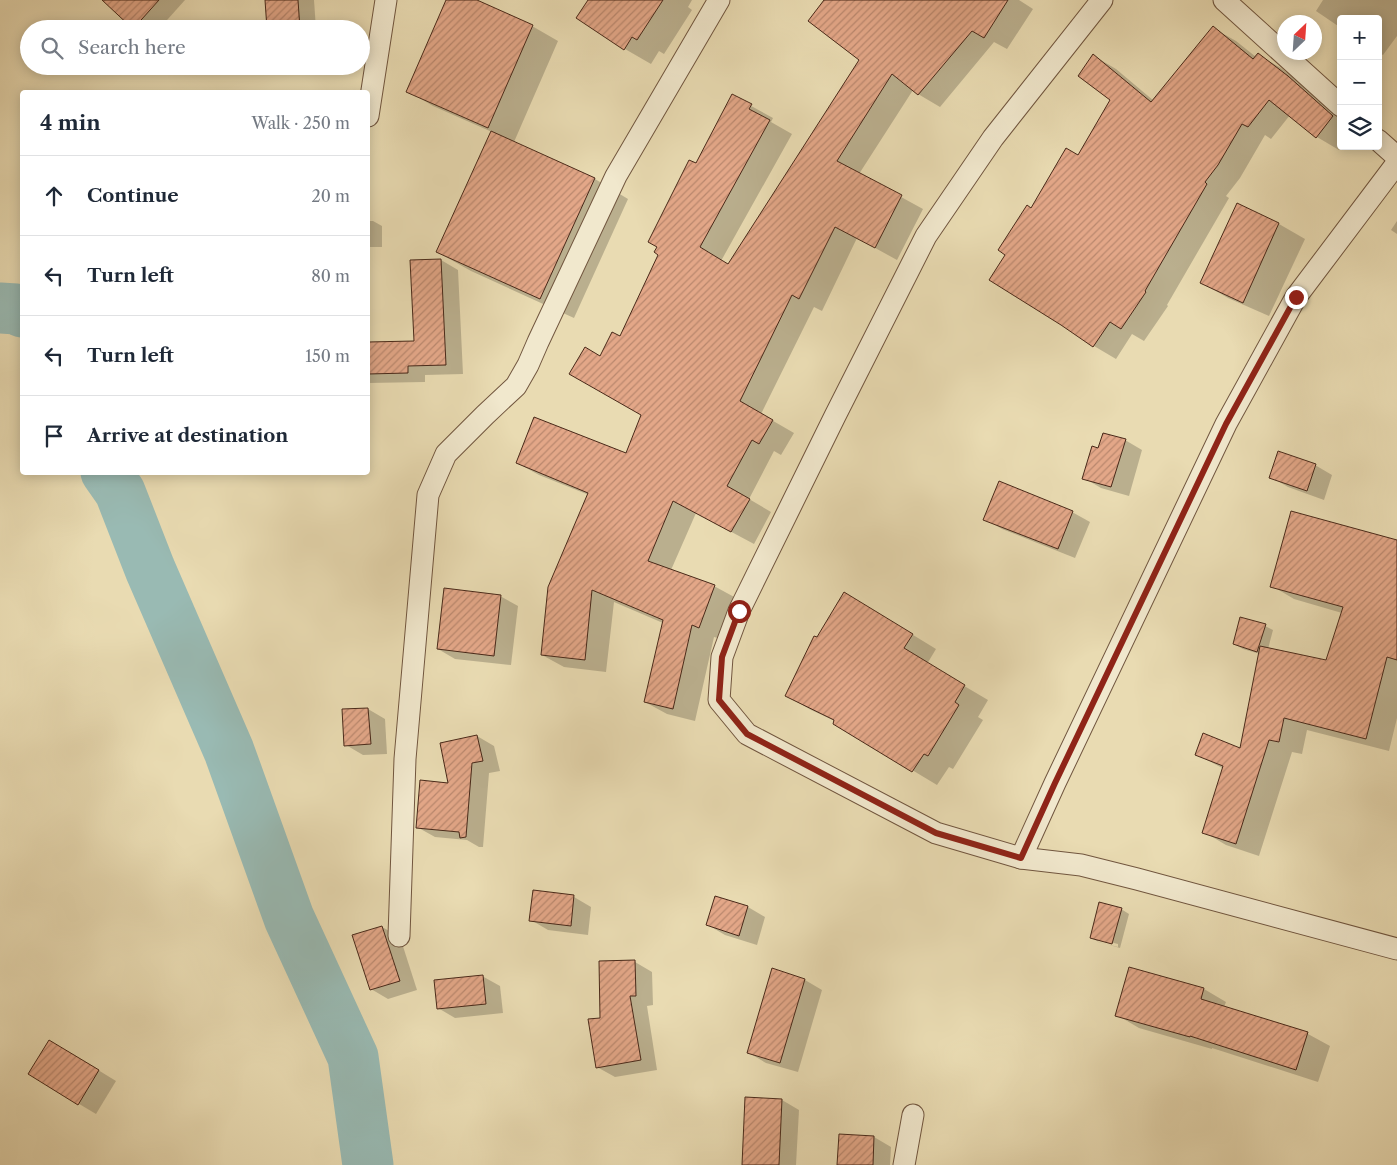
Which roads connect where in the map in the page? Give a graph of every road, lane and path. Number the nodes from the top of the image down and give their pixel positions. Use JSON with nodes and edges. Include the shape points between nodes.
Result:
{"nodes":[{"id":1,"x":386,"y":0,"type":"edge"},
{"id":2,"x":719,"y":0,"type":"edge"},
{"id":3,"x":1102,"y":0,"type":"edge"},
{"id":4,"x":1224,"y":0,"type":"edge"},
{"id":5,"x":370,"y":103,"type":"edge"},
{"id":6,"x":1340,"y":105,"type":"edge"},
{"id":7,"x":1382,"y":144,"type":"edge"},
{"id":8,"x":1397,"y":157,"type":"edge"},
{"id":9,"x":1397,"y":163,"type":"edge"},
{"id":10,"x":1021,"y":858,"type":"junction"},
{"id":11,"x":400,"y":936,"type":"dead end"},
{"id":12,"x":1397,"y":949,"type":"edge"},
{"id":13,"x":913,"y":1115,"type":"dead end"},
{"id":14,"x":904,"y":1165,"type":"edge"}],
"edges":[{"from":1,"to":5,"type":"street"},
{"from":2,"to":11,"type":"street","via":[[616,176],[516,386],[446,454],[428,495],[404,759]]},
{"from":3,"to":10,"type":"street","via":[[993,138],[926,236],[739,611],[722,657],[719,700],[747,734],[936,833]]},
{"from":4,"to":6,"type":"street"},
{"from":7,"to":8,"type":"street"},
{"from":9,"to":10,"type":"street","via":[[1296,297],[1231,416]]},
{"from":10,"to":12,"type":"street","via":[[1081,865]]},
{"from":13,"to":14,"type":"street"}]}
